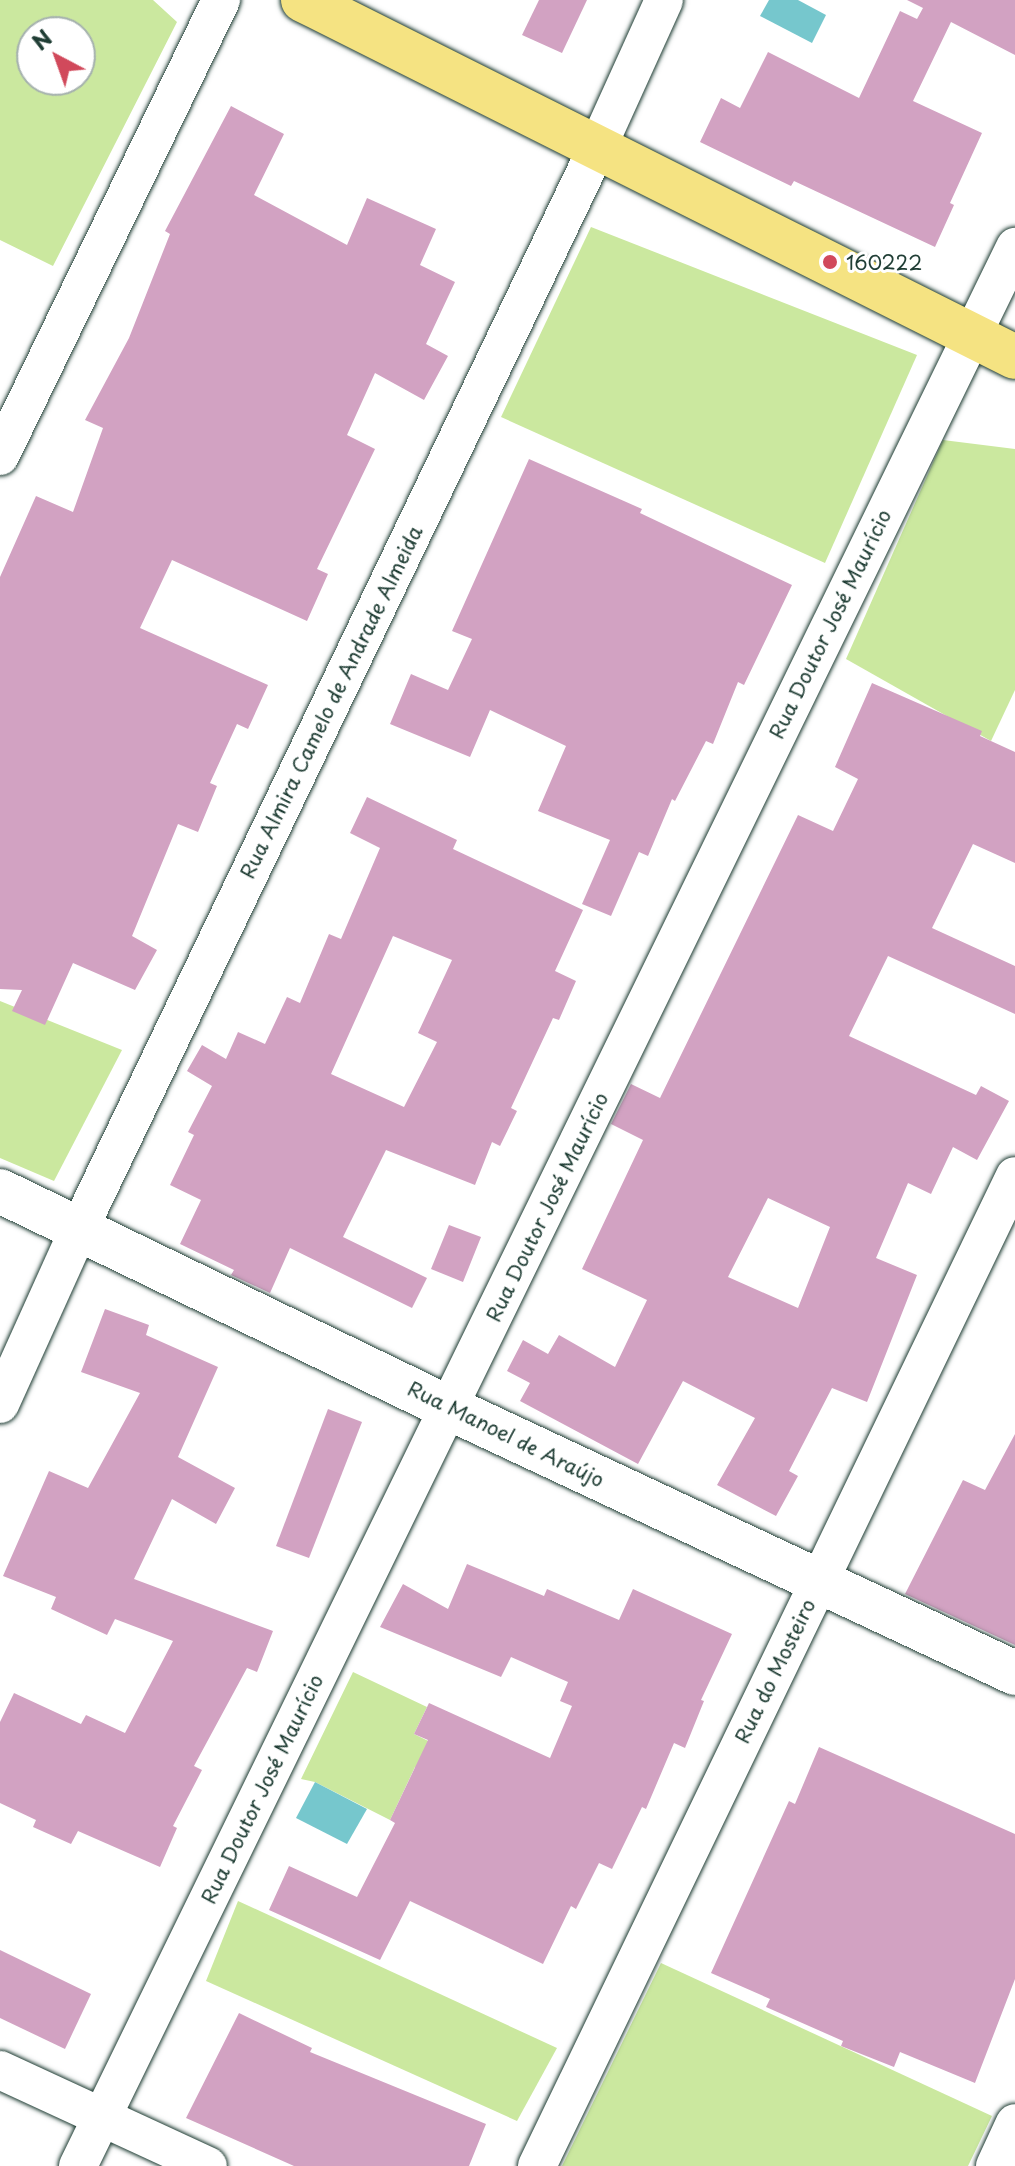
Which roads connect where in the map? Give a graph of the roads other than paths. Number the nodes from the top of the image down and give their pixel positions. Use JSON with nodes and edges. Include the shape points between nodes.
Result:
{"nodes":[{"id":1,"x":221,"y":0,"type":"edge"},
{"id":2,"x":303,"y":0,"type":"edge"},
{"id":3,"x":664,"y":0,"type":"edge"},
{"id":4,"x":597,"y":148,"type":"junction"},
{"id":5,"x":1015,"y":247,"type":"edge"},
{"id":6,"x":971,"y":335,"type":"junction"},
{"id":7,"x":1015,"y":357,"type":"edge"},
{"id":8,"x":0,"y":456,"type":"edge"},
{"id":9,"x":1015,"y":1176,"type":"edge"},
{"id":10,"x":0,"y":1191,"type":"edge"},
{"id":11,"x":80,"y":1227,"type":"junction"},
{"id":12,"x":0,"y":1404,"type":"edge"},
{"id":13,"x":449,"y":1408,"type":"junction"},
{"id":14,"x":818,"y":1582,"type":"junction"},
{"id":15,"x":1015,"y":1673,"type":"edge"},
{"id":16,"x":0,"y":2070,"type":"edge"},
{"id":17,"x":102,"y":2115,"type":"junction"},
{"id":18,"x":1015,"y":2123,"type":"edge"},
{"id":19,"x":78,"y":2166,"type":"edge"},
{"id":20,"x":208,"y":2166,"type":"edge"},
{"id":21,"x":537,"y":2166,"type":"edge"},
{"id":22,"x":995,"y":2166,"type":"edge"}],
"edges":[{"from":1,"to":8,"type":"street"},
{"from":2,"to":4,"type":"main road"},
{"from":3,"to":4,"type":"street","name":"Rua Almira Camelo de Andrade Almeida"},
{"from":4,"to":6,"type":"main road"},
{"from":4,"to":11,"type":"street","name":"Rua Almira Camelo de Andrade Almeida"},
{"from":5,"to":6,"type":"street","name":"Rua Doutor José Maurício"},
{"from":6,"to":7,"type":"main road"},
{"from":6,"to":13,"type":"street","name":"Rua Doutor José Maurício"},
{"from":9,"to":14,"type":"street","name":"Rua do Mosteiro"},
{"from":10,"to":11,"type":"street","name":"Rua Manoel de Araújo"},
{"from":11,"to":12,"type":"street","name":"Rua Almira Camelo de Andrade Almeida"},
{"from":11,"to":13,"type":"street","name":"Rua Manoel de Araújo"},
{"from":13,"to":14,"type":"street","name":"Rua Manoel de Araújo"},
{"from":13,"to":17,"type":"street","name":"Rua Doutor José Maurício"},
{"from":14,"to":15,"type":"street","name":"Rua Manoel de Araújo"},
{"from":14,"to":21,"type":"street","name":"Rua do Mosteiro"},
{"from":16,"to":17,"type":"street"},
{"from":17,"to":19,"type":"street","name":"Rua Doutor José Maurício"},
{"from":17,"to":20,"type":"street"},
{"from":18,"to":22,"type":"street"}]}
